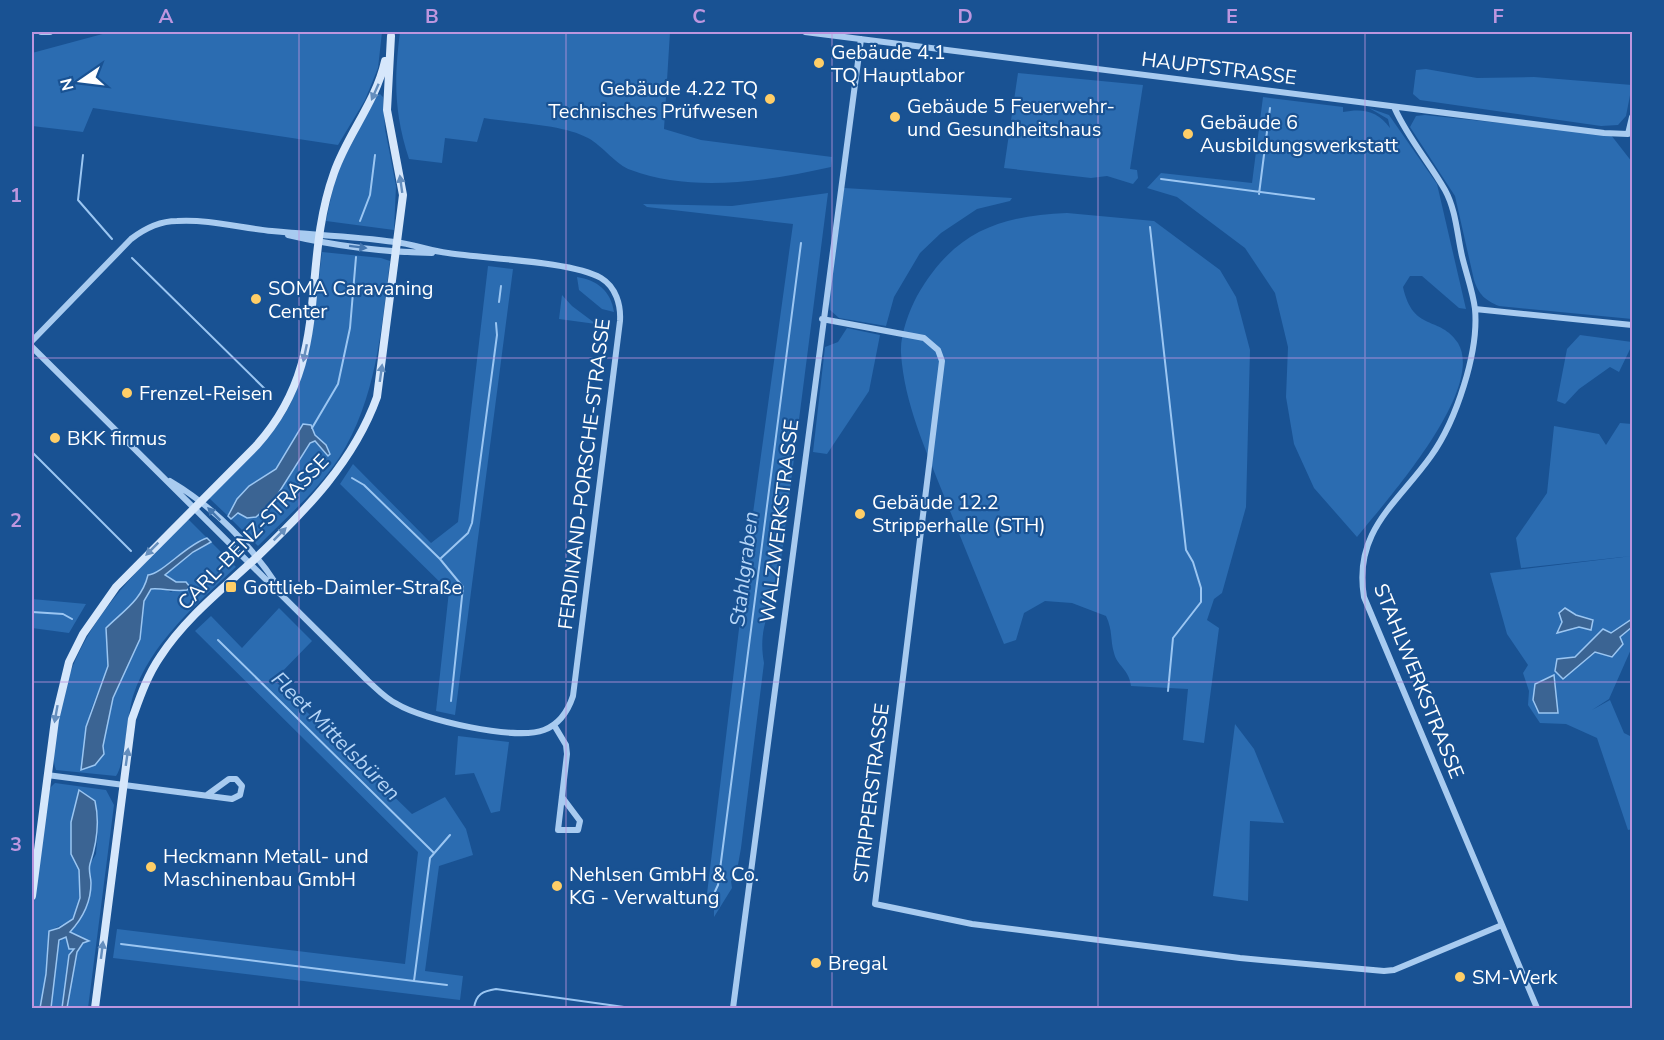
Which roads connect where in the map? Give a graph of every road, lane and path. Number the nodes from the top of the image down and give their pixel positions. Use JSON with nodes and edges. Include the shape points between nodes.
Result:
{"nodes":[{"id":1,"x":41,"y":32,"type":"edge"},
{"id":2,"x":50,"y":32,"type":"edge"},
{"id":3,"x":805,"y":32,"type":"edge"},
{"id":4,"x":391,"y":34,"type":"edge"},
{"id":5,"x":861,"y":39,"type":"junction"},
{"id":6,"x":1395,"y":109,"type":"junction"},
{"id":7,"x":1632,"y":117,"type":"edge"},
{"id":8,"x":321,"y":238,"type":"junction"},
{"id":9,"x":398,"y":242,"type":"junction"},
{"id":10,"x":397,"y":252,"type":"junction"},
{"id":11,"x":445,"y":253,"type":"junction"},
{"id":12,"x":1475,"y":309,"type":"junction"},
{"id":13,"x":822,"y":319,"type":"junction"},
{"id":14,"x":1632,"y":325,"type":"edge"},
{"id":15,"x":32,"y":341,"type":"edge"},
{"id":16,"x":32,"y":347,"type":"edge"},
{"id":17,"x":162,"y":476,"type":"junction"},
{"id":18,"x":201,"y":500,"type":"junction"},
{"id":19,"x":194,"y":508,"type":"junction"},
{"id":20,"x":257,"y":557,"type":"junction"},
{"id":21,"x":249,"y":563,"type":"junction"},
{"id":22,"x":286,"y":600,"type":"junction"},
{"id":23,"x":554,"y":725,"type":"junction"},
{"id":24,"x":47,"y":775,"type":"junction"},
{"id":25,"x":123,"y":785,"type":"junction"},
{"id":26,"x":207,"y":795,"type":"junction"},
{"id":27,"x":562,"y":797,"type":"junction"},
{"id":28,"x":32,"y":896,"type":"edge"},
{"id":29,"x":1502,"y":925,"type":"junction"},
{"id":30,"x":94,"y":1008,"type":"edge"},
{"id":31,"x":733,"y":1008,"type":"edge"},
{"id":32,"x":1537,"y":1008,"type":"edge"}],
"edges":[{"from":1,"to":2,"type":"street"},
{"from":3,"to":5,"type":"street","name":"HAUPTSTRASSE"},
{"from":4,"to":8,"type":"street","name":"CARL-BENZ-STRASSE","one_way":true,"via":[[382,76],[334,172]]},
{"from":9,"to":4,"type":"street","name":"CARL-BENZ-STRASSE","one_way":true,"via":[[403,195],[387,110]]},
{"from":5,"to":6,"type":"street","name":"HAUPTSTRASSE"},
{"from":5,"to":13,"type":"street","name":"WALZWERKSTRASSE"},
{"from":6,"to":7,"type":"street","name":"HAUPTSTRASSE","via":[[1628,134]]},
{"from":6,"to":12,"type":"street","name":"STAHLWERKSTRASSE","via":[[1454,210]]},
{"from":8,"to":9,"type":"street","name":"FERDINAND-PORSCHE-STRASSE"},
{"from":8,"to":10,"type":"street","name":"FERDINAND-PORSCHE-STRASSE","one_way":true},
{"from":8,"to":15,"type":"street","via":[[191,220],[149,228],[123,246]]},
{"from":8,"to":18,"type":"street","name":"CARL-BENZ-STRASSE","one_way":true,"via":[[305,355],[289,402],[267,434]]},
{"from":9,"to":10,"type":"street","name":"CARL-BENZ-STRASSE"},
{"from":9,"to":11,"type":"street","name":"FERDINAND-PORSCHE-STRASSE"},
{"from":10,"to":11,"type":"street","name":"FERDINAND-PORSCHE-STRASSE"},
{"from":20,"to":10,"type":"street","name":"CARL-BENZ-STRASSE","one_way":true,"via":[[317,497],[366,428],[377,397]]},
{"from":11,"to":23,"type":"street","name":"FERDINAND-PORSCHE-STRASSE","via":[[590,272],[610,286],[620,306],[573,696]]},
{"from":12,"to":14,"type":"street"},
{"from":12,"to":29,"type":"street","name":"STAHLWERKSTRASSE","via":[[1467,375],[1454,414],[1433,454],[1372,531],[1366,544],[1362,582],[1364,597]]},
{"from":13,"to":29,"type":"street","name":"STRIPPERSTRASSE","via":[[924,338],[938,350],[942,361],[875,904],[972,924],[1240,958],[1384,971]]},
{"from":13,"to":31,"type":"street","name":"WALZWERKSTRASSE"},
{"from":16,"to":17,"type":"street"},
{"from":17,"to":18,"type":"street"},
{"from":17,"to":19,"type":"street"},
{"from":18,"to":19,"type":"street","name":"CARL-BENZ-STRASSE"},
{"from":20,"to":18,"type":"street","one_way":true},
{"from":19,"to":21,"type":"street"},
{"from":19,"to":24,"type":"street","name":"CARL-BENZ-STRASSE","one_way":true,"via":[[116,587],[83,634],[69,662],[59,697]]},
{"from":20,"to":21,"type":"street","name":"CARL-BENZ-STRASSE"},
{"from":20,"to":22,"type":"street"},
{"from":21,"to":22,"type":"street"},
{"from":25,"to":21,"type":"street","name":"CARL-BENZ-STRASSE","one_way":true,"via":[[132,719],[159,657]]},
{"from":22,"to":23,"type":"street","via":[[395,704],[438,722],[530,733]]},
{"from":23,"to":27,"type":"street","via":[[566,745]]},
{"from":24,"to":25,"type":"street"},
{"from":24,"to":28,"type":"street","name":"CARL-BENZ-STRASSE"},
{"from":25,"to":26,"type":"street"},
{"from":30,"to":25,"type":"street","name":"CARL-BENZ-STRASSE","one_way":true},
{"from":26,"to":26,"type":"street","via":[[235,798],[242,786],[236,779],[230,779]]},
{"from":27,"to":27,"type":"street","via":[[558,831],[578,830],[580,821]]},
{"from":29,"to":32,"type":"street","name":"STAHLWERKSTRASSE"}]}
